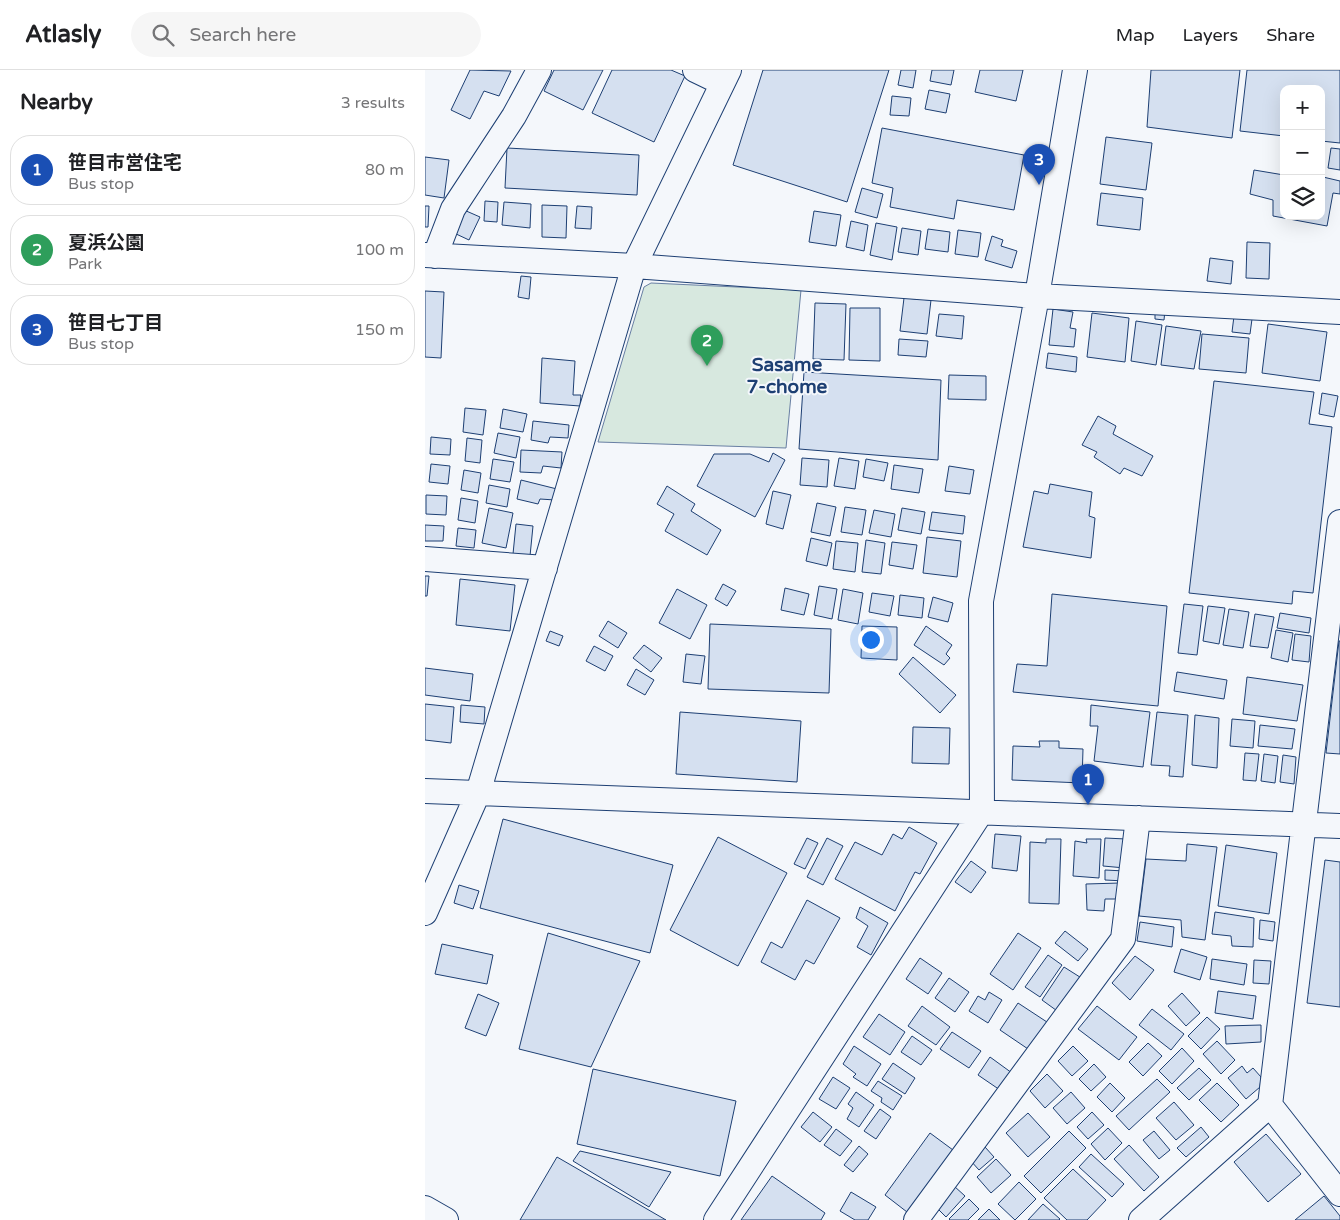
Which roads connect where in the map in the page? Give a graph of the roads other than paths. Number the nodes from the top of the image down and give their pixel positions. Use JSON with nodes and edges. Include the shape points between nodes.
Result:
{"nodes":[{"id":1,"x":539,"y":70,"type":"edge"},
{"id":2,"x":695,"y":70,"type":"edge"},
{"id":3,"x":1075,"y":70,"type":"edge"},
{"id":4,"x":726,"y":77,"type":"edge"},
{"id":5,"x":430,"y":256,"type":"edge"},
{"id":6,"x":634,"y":266,"type":"junction"},
{"id":7,"x":1037,"y":296,"type":"junction"},
{"id":8,"x":1340,"y":312,"type":"edge"},
{"id":9,"x":1340,"y":522,"type":"edge"},
{"id":10,"x":425,"y":559,"type":"edge"},
{"id":11,"x":545,"y":568,"type":"junction"},
{"id":12,"x":425,"y":791,"type":"edge"},
{"id":13,"x":478,"y":793,"type":"junction"},
{"id":14,"x":982,"y":811,"type":"junction"},
{"id":15,"x":1138,"y":818,"type":"junction"},
{"id":16,"x":1303,"y":824,"type":"junction"},
{"id":17,"x":1340,"y":826,"type":"edge"},
{"id":18,"x":425,"y":913,"type":"edge"},
{"id":19,"x":1270,"y":1105,"type":"junction"},
{"id":20,"x":1340,"y":1194,"type":"edge"},
{"id":21,"x":425,"y":1208,"type":"edge"},
{"id":22,"x":446,"y":1220,"type":"edge"},
{"id":23,"x":716,"y":1220,"type":"edge"},
{"id":24,"x":916,"y":1220,"type":"edge"},
{"id":25,"x":1141,"y":1220,"type":"edge"}],
"edges":[{"from":1,"to":5,"type":"street","via":[[514,116],[453,209]]},
{"from":2,"to":4,"type":"street"},
{"from":3,"to":7,"type":"street"},
{"from":4,"to":6,"type":"street"},
{"from":5,"to":6,"type":"street"},
{"from":6,"to":7,"type":"street"},
{"from":6,"to":11,"type":"street"},
{"from":7,"to":8,"type":"street"},
{"from":7,"to":14,"type":"street","via":[[981,601]]},
{"from":9,"to":16,"type":"street"},
{"from":10,"to":11,"type":"street"},
{"from":11,"to":13,"type":"street"},
{"from":12,"to":13,"type":"street"},
{"from":13,"to":14,"type":"street"},
{"from":13,"to":18,"type":"street"},
{"from":14,"to":15,"type":"street"},
{"from":14,"to":23,"type":"street"},
{"from":15,"to":16,"type":"street"},
{"from":15,"to":24,"type":"street","via":[[1123,939]]},
{"from":16,"to":17,"type":"street"},
{"from":16,"to":19,"type":"street"},
{"from":19,"to":20,"type":"street"},
{"from":19,"to":25,"type":"street"},
{"from":21,"to":22,"type":"street"}]}
